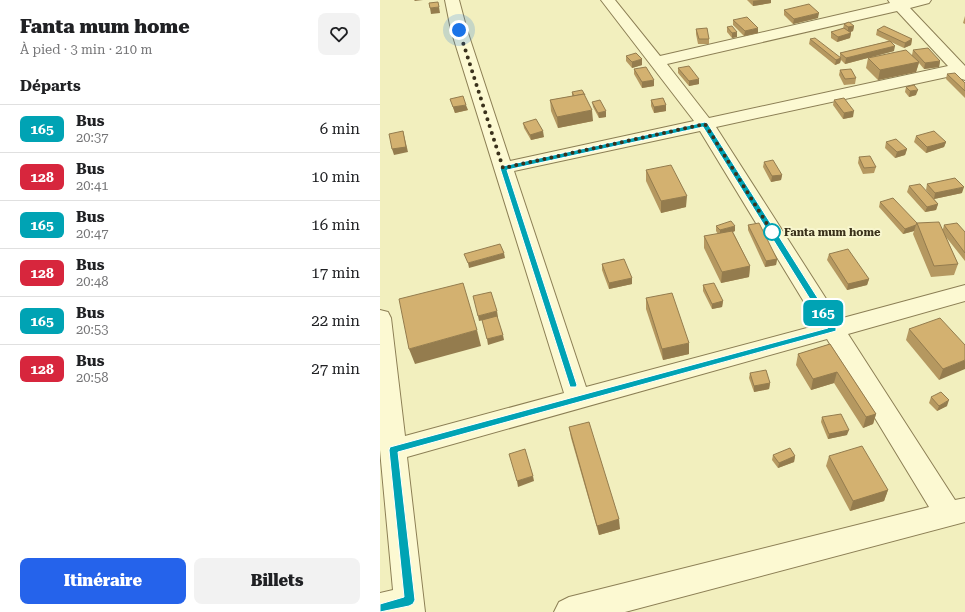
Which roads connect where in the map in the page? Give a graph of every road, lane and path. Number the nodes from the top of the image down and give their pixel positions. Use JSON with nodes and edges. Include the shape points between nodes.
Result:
{"nodes":[{"id":1,"x":452,"y":0,"type":"edge"},
{"id":2,"x":608,"y":0,"type":"edge"},
{"id":3,"x":924,"y":0,"type":"edge"},
{"id":4,"x":897,"y":3,"type":"edge"},
{"id":5,"x":656,"y":62,"type":"junction"},
{"id":6,"x":962,"y":72,"type":"edge"},
{"id":7,"x":705,"y":124,"type":"junction"},
{"id":8,"x":503,"y":168,"type":"junction"},
{"id":9,"x":965,"y":293,"type":"edge"},
{"id":10,"x":380,"y":318,"type":"edge"},
{"id":11,"x":833,"y":329,"type":"junction"},
{"id":12,"x":578,"y":399,"type":"junction"},
{"id":13,"x":393,"y":450,"type":"junction"},
{"id":14,"x":956,"y":512,"type":"edge"},
{"id":15,"x":410,"y":606,"type":"edge"},
{"id":16,"x":380,"y":608,"type":"edge"},
{"id":17,"x":569,"y":612,"type":"edge"}],
"edges":[{"from":1,"to":8,"type":"street","via":[[459,30]]},
{"from":2,"to":5,"type":"street"},
{"from":3,"to":4,"type":"street"},
{"from":4,"to":5,"type":"street"},
{"from":4,"to":6,"type":"street"},
{"from":5,"to":7,"type":"street"},
{"from":6,"to":7,"type":"street"},
{"from":7,"to":8,"type":"street"},
{"from":7,"to":11,"type":"street"},
{"from":8,"to":12,"type":"street"},
{"from":9,"to":11,"type":"street"},
{"from":10,"to":13,"type":"street"},
{"from":11,"to":12,"type":"street"},
{"from":11,"to":14,"type":"street"},
{"from":12,"to":13,"type":"street"},
{"from":13,"to":15,"type":"street"},
{"from":14,"to":17,"type":"street"},
{"from":15,"to":16,"type":"street"}]}
